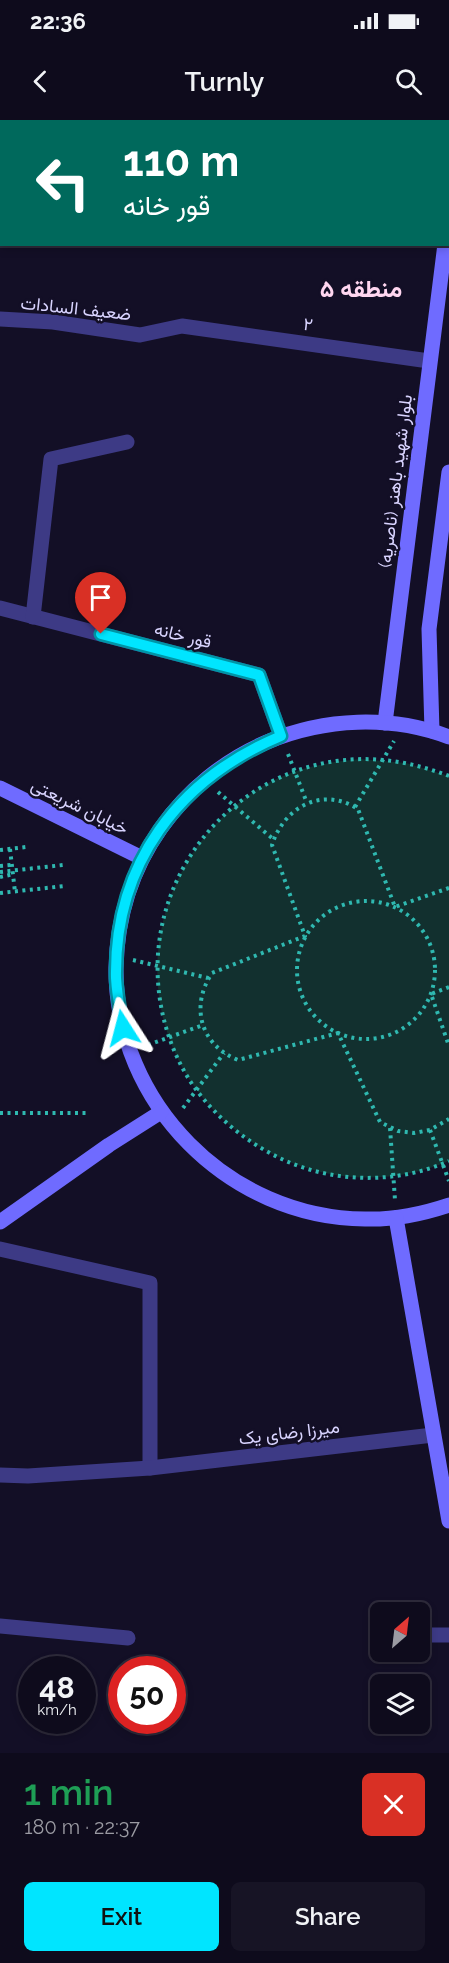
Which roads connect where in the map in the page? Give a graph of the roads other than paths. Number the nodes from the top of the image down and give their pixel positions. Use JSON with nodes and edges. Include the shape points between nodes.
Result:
{"nodes":[{"id":1,"x":445,"y":246,"type":"edge"},
{"id":2,"x":0,"y":320,"type":"edge"},
{"id":3,"x":182,"y":326,"type":"joint"},
{"id":4,"x":429,"y":361,"type":"junction"},
{"id":5,"x":127,"y":442,"type":"dead end"},
{"id":6,"x":449,"y":472,"type":"edge"},
{"id":7,"x":0,"y":608,"type":"edge"},
{"id":8,"x":33,"y":617,"type":"junction"},
{"id":9,"x":385,"y":723,"type":"junction"},
{"id":10,"x":444,"y":733,"type":"edge"},
{"id":11,"x":281,"y":736,"type":"junction"},
{"id":12,"x":0,"y":788,"type":"edge"},
{"id":13,"x":142,"y":858,"type":"junction"},
{"id":14,"x":161,"y":1112,"type":"junction"},
{"id":15,"x":449,"y":1205,"type":"edge"},
{"id":16,"x":396,"y":1218,"type":"junction"},
{"id":17,"x":0,"y":1222,"type":"edge"},
{"id":18,"x":0,"y":1249,"type":"edge"},
{"id":19,"x":433,"y":1435,"type":"junction"},
{"id":20,"x":150,"y":1468,"type":"junction"},
{"id":21,"x":0,"y":1475,"type":"edge"},
{"id":22,"x":447,"y":1501,"type":"edge"},
{"id":23,"x":449,"y":1521,"type":"edge"},
{"id":24,"x":0,"y":1626,"type":"edge"},
{"id":25,"x":430,"y":1635,"type":"edge"},
{"id":26,"x":449,"y":1635,"type":"edge"},
{"id":27,"x":128,"y":1638,"type":"dead end"}],
"edges":[{"from":1,"to":4,"type":"main road","name":"بلوار شهید باهنر (ناصریه)"},
{"from":2,"to":3,"type":"street","name":"ضعیف السادات","via":[[53,322],[140,335]]},
{"from":3,"to":4,"type":"street","name":"۲"},
{"from":4,"to":9,"type":"main road","name":"بلوار شهید باهنر (ناصریه)"},
{"from":5,"to":8,"type":"street","via":[[51,459]]},
{"from":6,"to":10,"type":"main road","via":[[429,629]]},
{"from":7,"to":8,"type":"street","name":"قور خانه"},
{"from":8,"to":11,"type":"street","name":"قور خانه","via":[[259,675]]},
{"from":9,"to":10,"type":"main road"},
{"from":9,"to":11,"type":"main road","via":[[332,724]]},
{"from":11,"to":13,"type":"main road","via":[[241,754],[204,780],[169,816]]},
{"from":12,"to":13,"type":"main road","name":"خیابان شریعتی"},
{"from":13,"to":14,"type":"main road","via":[[124,906],[116,957],[119,1004],[138,1072]]},
{"from":14,"to":16,"type":"main road","via":[[216,1169],[271,1200],[332,1217]]},
{"from":14,"to":17,"type":"main road"},
{"from":15,"to":16,"type":"main road"},
{"from":16,"to":19,"type":"main road"},
{"from":18,"to":20,"type":"street","via":[[150,1283]]},
{"from":19,"to":20,"type":"street","name":"میرزا رضای یک"},
{"from":19,"to":22,"type":"main road"},
{"from":20,"to":21,"type":"street","name":"میرزا رضای یک"},
{"from":22,"to":23,"type":"main road"},
{"from":24,"to":27,"type":"street"},
{"from":25,"to":26,"type":"street"}]}
